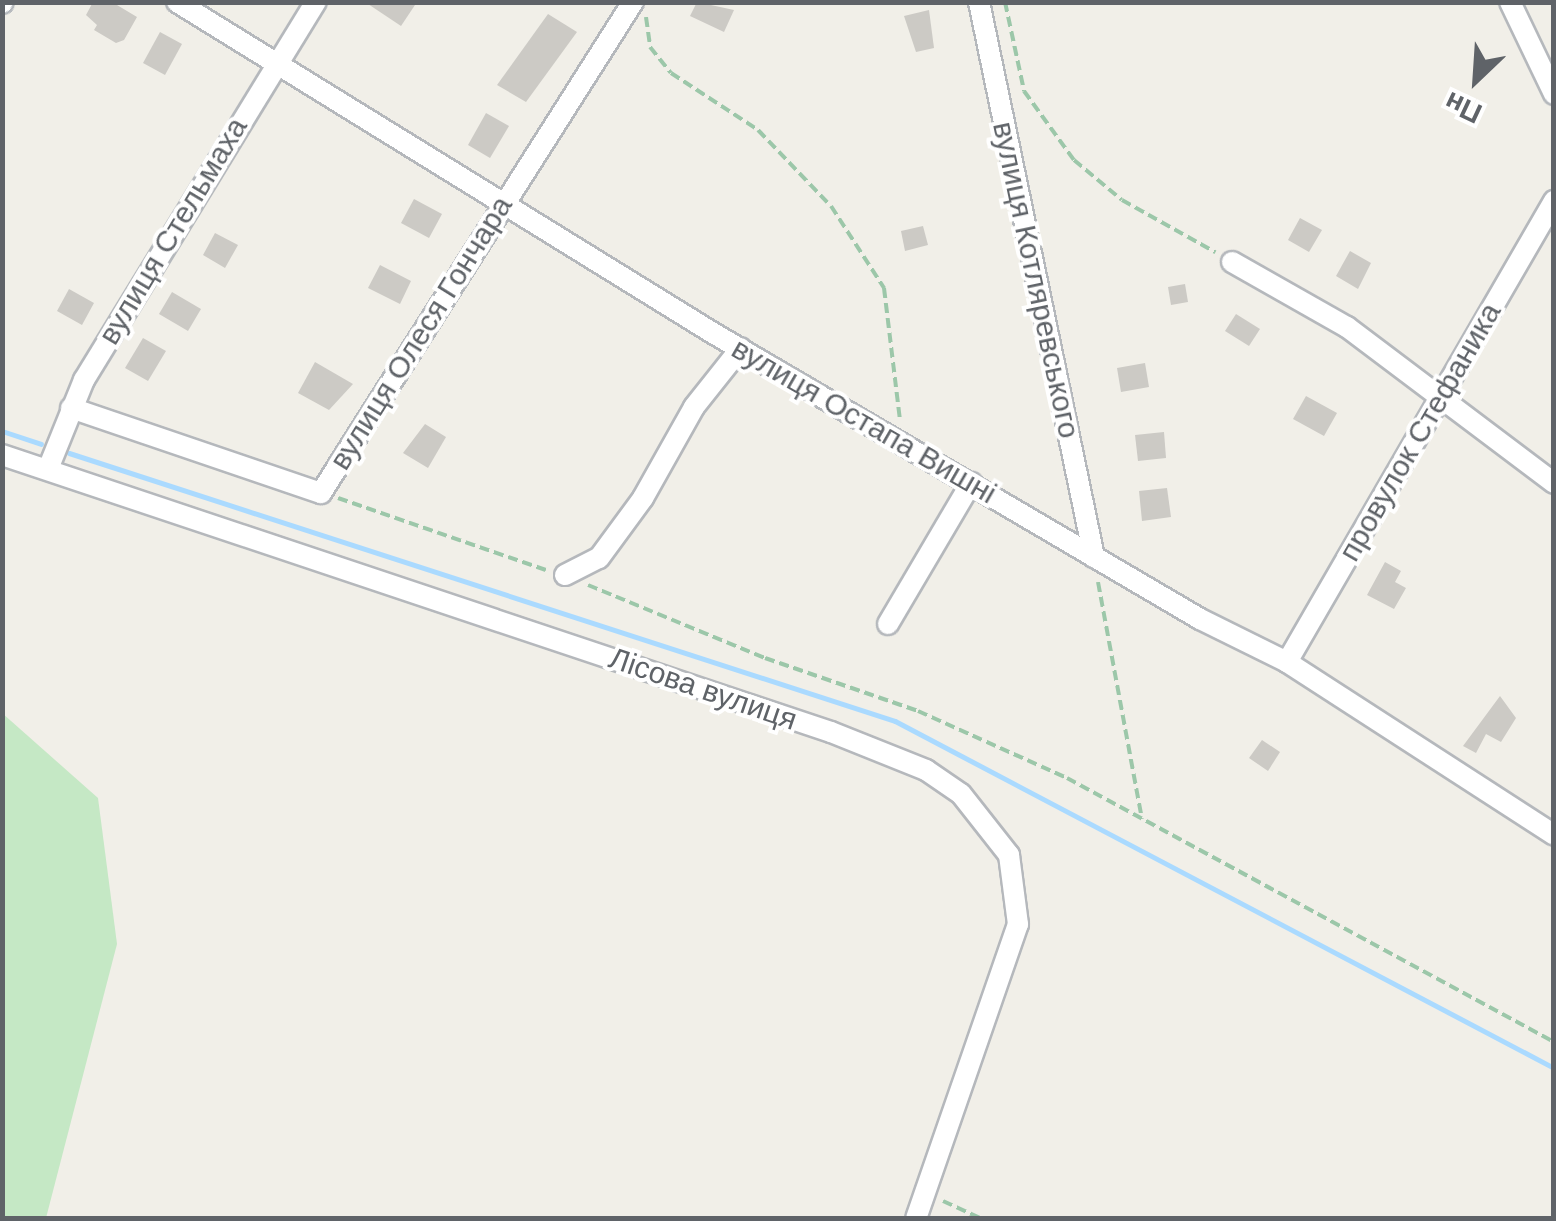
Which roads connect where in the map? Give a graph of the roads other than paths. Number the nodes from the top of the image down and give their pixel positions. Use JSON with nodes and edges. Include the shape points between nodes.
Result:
{"nodes":[{"id":1,"x":176,"y":2,"type":"edge"},
{"id":2,"x":316,"y":2,"type":"edge"},
{"id":3,"x":979,"y":2,"type":"edge"},
{"id":4,"x":1510,"y":2,"type":"edge"},
{"id":5,"x":639,"y":6,"type":"edge"},
{"id":6,"x":274,"y":64,"type":"junction"},
{"id":7,"x":1554,"y":94,"type":"edge"},
{"id":8,"x":504,"y":199,"type":"junction"},
{"id":9,"x":1554,"y":202,"type":"edge"},
{"id":10,"x":1232,"y":262,"type":"road end"},
{"id":11,"x":741,"y":348,"type":"junction"},
{"id":12,"x":1442,"y":396,"type":"junction"},
{"id":13,"x":71,"y":408,"type":"junction"},
{"id":14,"x":2,"y":454,"type":"edge"},
{"id":15,"x":48,"y":470,"type":"junction"},
{"id":16,"x":971,"y":483,"type":"junction"},
{"id":17,"x":1554,"y":483,"type":"edge"},
{"id":18,"x":1094,"y":557,"type":"junction"},
{"id":19,"x":564,"y":575,"type":"road end"},
{"id":20,"x":888,"y":624,"type":"dead end"},
{"id":21,"x":1287,"y":662,"type":"junction"},
{"id":22,"x":1554,"y":834,"type":"edge"},
{"id":23,"x":916,"y":1218,"type":"edge"}],
"edges":[{"from":1,"to":6,"type":"street","name":"вулиця Остапа Вишні"},
{"from":2,"to":6,"type":"street","name":"вулиця Стельмаха"},
{"from":3,"to":18,"type":"street","name":"вулиця Котляревського"},
{"from":4,"to":7,"type":"street"},
{"from":5,"to":8,"type":"street","name":"вулиця Олеся Гончара"},
{"from":6,"to":8,"type":"street","name":"вулиця Остапа Вишні"},
{"from":6,"to":13,"type":"street","name":"вулиця Стельмаха"},
{"from":8,"to":11,"type":"street","name":"вулиця Остапа Вишні"},
{"from":8,"to":13,"type":"street","name":"вулиця Олеся Гончара","via":[[321,493]]},
{"from":9,"to":12,"type":"street","name":"провулок Стефаника"},
{"from":10,"to":12,"type":"street","via":[[1347,327]]},
{"from":11,"to":16,"type":"street","name":"вулиця Остапа Вишні"},
{"from":11,"to":19,"type":"street","via":[[694,407],[643,498],[599,558]]},
{"from":12,"to":17,"type":"street","via":[[1469,425]]},
{"from":12,"to":21,"type":"street","name":"провулок Стефаника"},
{"from":13,"to":15,"type":"street","name":"вулиця Стельмаха"},
{"from":14,"to":15,"type":"street","name":"Лісова вулиця"},
{"from":15,"to":23,"type":"street","name":"Лісова вулиця","via":[[877,748],[961,794],[1009,855],[1018,924]]},
{"from":16,"to":18,"type":"street","name":"вулиця Остапа Вишні"},
{"from":16,"to":20,"type":"street"},
{"from":18,"to":21,"type":"street","name":"вулиця Остапа Вишні"},
{"from":21,"to":22,"type":"street","name":"вулиця Остапа Вишні"}]}
